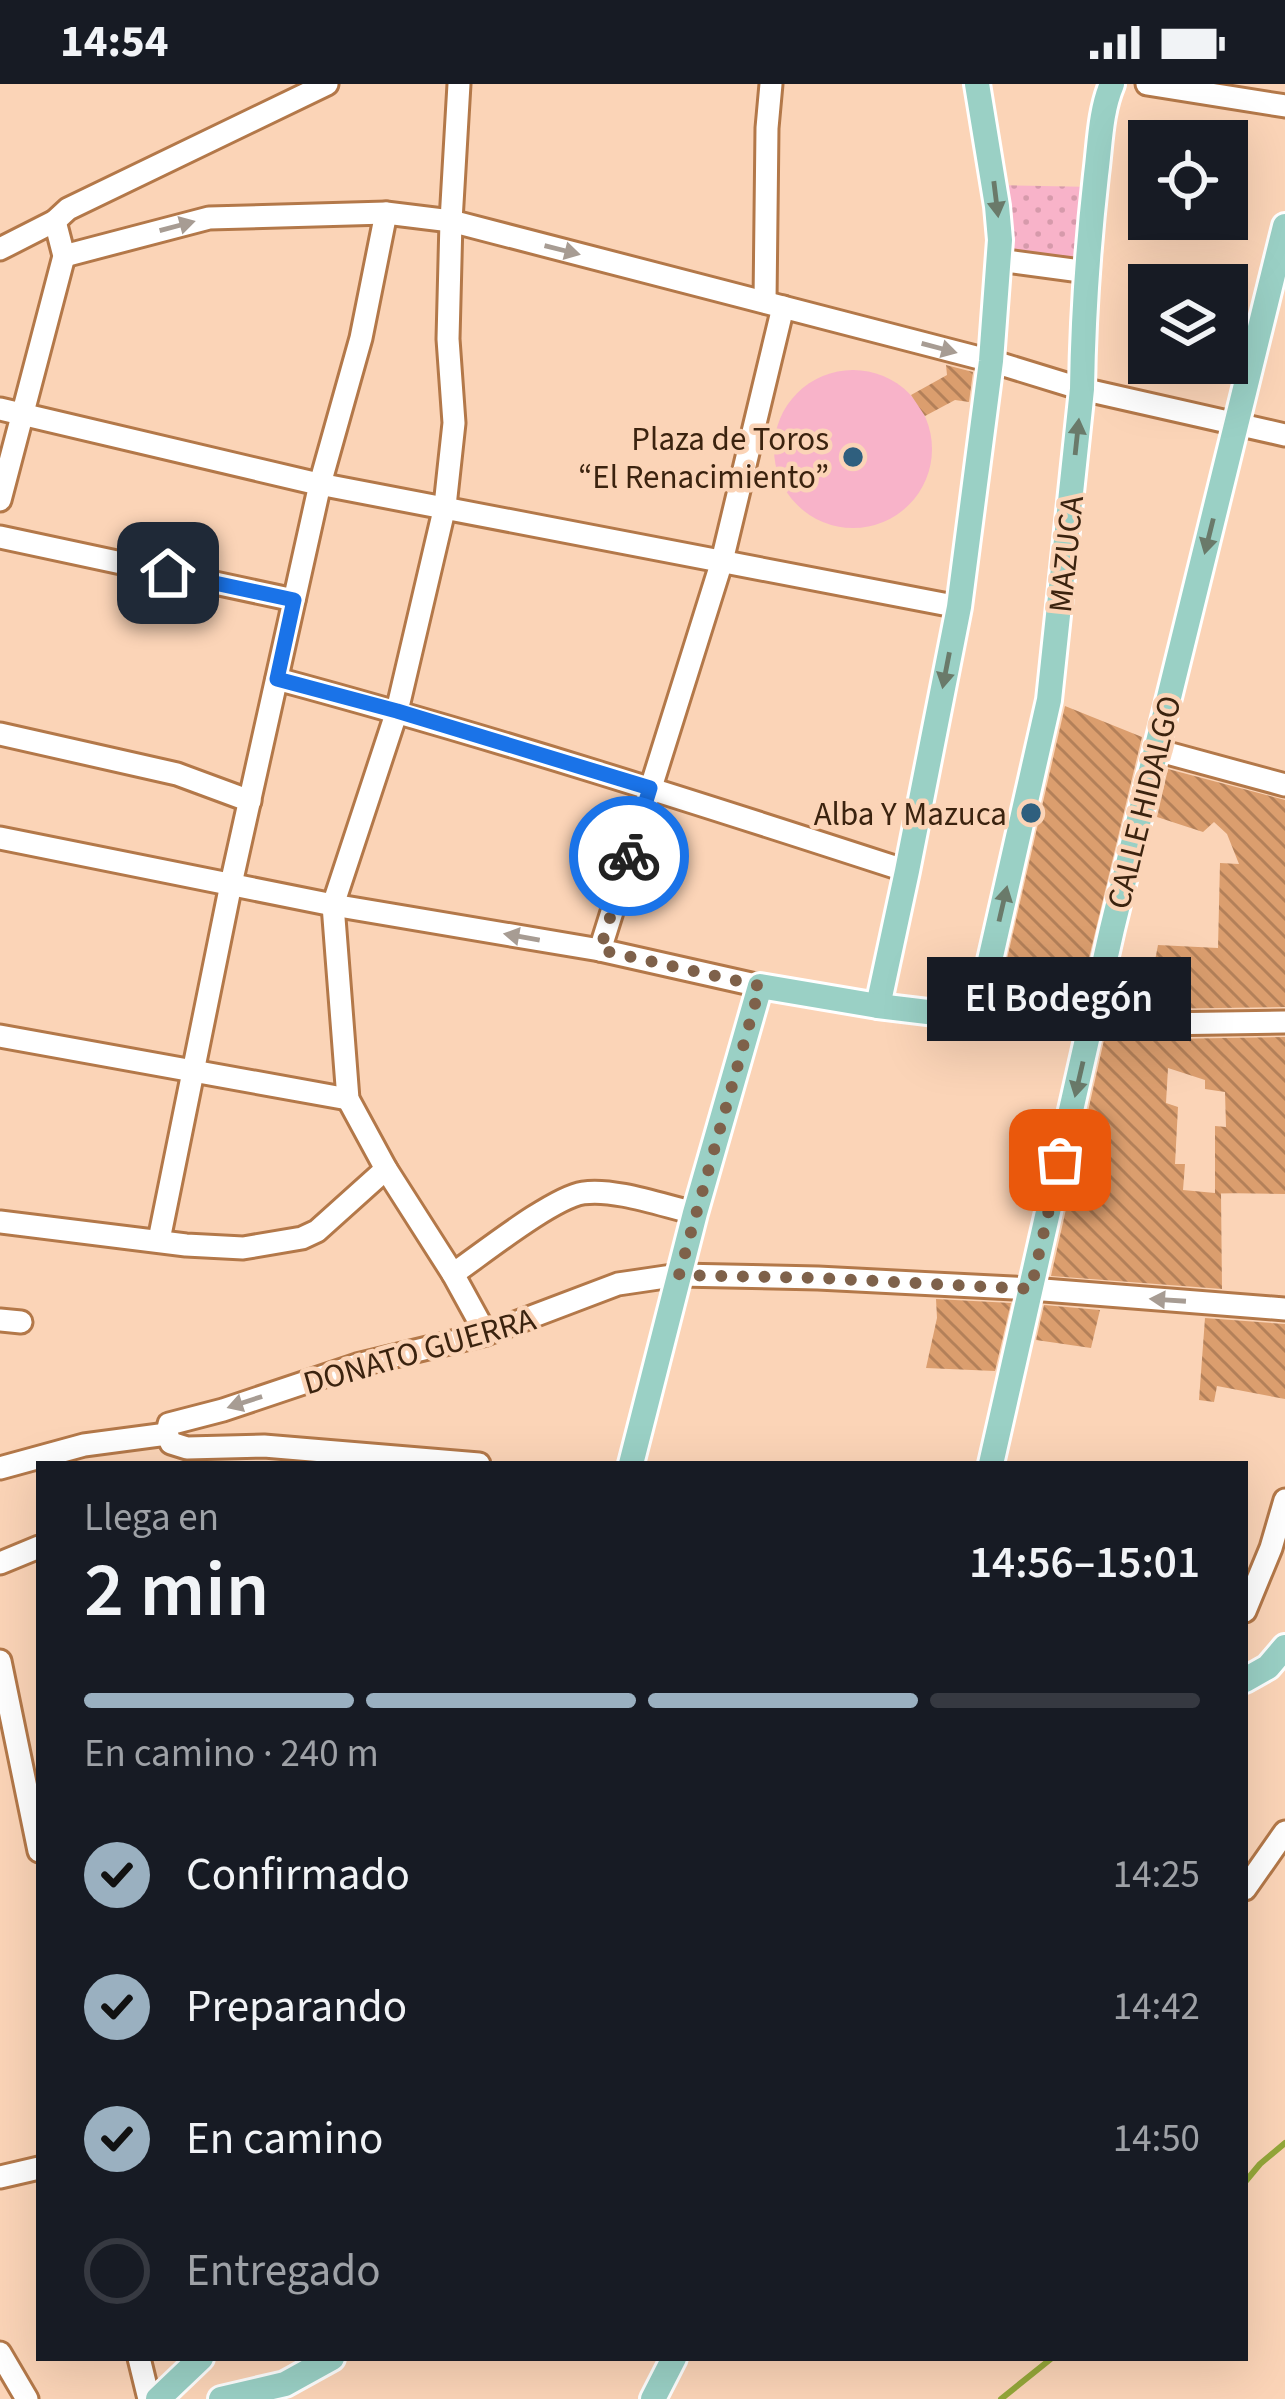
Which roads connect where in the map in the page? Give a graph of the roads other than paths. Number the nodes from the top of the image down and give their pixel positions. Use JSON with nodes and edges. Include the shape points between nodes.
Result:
{"nodes":[{"id":1,"x":326,"y":84,"type":"edge"},
{"id":2,"x":459,"y":84,"type":"edge"},
{"id":3,"x":771,"y":84,"type":"edge"},
{"id":4,"x":977,"y":84,"type":"edge"},
{"id":5,"x":1112,"y":84,"type":"edge"},
{"id":6,"x":1147,"y":84,"type":"edge"},
{"id":7,"x":1285,"y":106,"type":"edge"},
{"id":8,"x":386,"y":213,"type":"junction"},
{"id":9,"x":55,"y":220,"type":"junction"},
{"id":10,"x":451,"y":221,"type":"junction"},
{"id":11,"x":1285,"y":226,"type":"edge"},
{"id":12,"x":0,"y":249,"type":"edge"},
{"id":13,"x":64,"y":256,"type":"junction"},
{"id":14,"x":999,"y":260,"type":"junction"},
{"id":15,"x":1088,"y":272,"type":"junction"},
{"id":16,"x":774,"y":304,"type":"junction"},
{"id":17,"x":991,"y":361,"type":"junction"},
{"id":18,"x":1082,"y":389,"type":"junction"},
{"id":19,"x":0,"y":409,"type":"edge"},
{"id":20,"x":25,"y":414,"type":"junction"},
{"id":21,"x":1237,"y":423,"type":"junction"},
{"id":22,"x":1285,"y":434,"type":"edge"},
{"id":23,"x":320,"y":484,"type":"junction"},
{"id":24,"x":0,"y":500,"type":"edge"},
{"id":25,"x":445,"y":506,"type":"junction"},
{"id":26,"x":0,"y":537,"type":"edge"},
{"id":27,"x":722,"y":562,"type":"junction"},
{"id":28,"x":294,"y":600,"type":"junction"},
{"id":29,"x":958,"y":607,"type":"junction"},
{"id":30,"x":277,"y":679,"type":"junction"},
{"id":31,"x":397,"y":711,"type":"junction"},
{"id":32,"x":0,"y":734,"type":"edge"},
{"id":33,"x":1156,"y":750,"type":"junction"},
{"id":34,"x":1285,"y":785,"type":"edge"},
{"id":35,"x":650,"y":788,"type":"junction"},
{"id":36,"x":250,"y":801,"type":"junction"},
{"id":37,"x":0,"y":838,"type":"edge"},
{"id":38,"x":908,"y":872,"type":"junction"},
{"id":39,"x":231,"y":884,"type":"junction"},
{"id":40,"x":333,"y":905,"type":"junction"},
{"id":41,"x":600,"y":950,"type":"junction"},
{"id":42,"x":760,"y":986,"type":"junction"},
{"id":43,"x":878,"y":1006,"type":"junction"},
{"id":44,"x":977,"y":1018,"type":"junction"},
{"id":45,"x":1285,"y":1022,"type":"edge"},
{"id":46,"x":1090,"y":1025,"type":"junction"},
{"id":47,"x":0,"y":1036,"type":"edge"},
{"id":48,"x":194,"y":1069,"type":"junction"},
{"id":49,"x":348,"y":1099,"type":"junction"},
{"id":50,"x":386,"y":1169,"type":"junction"},
{"id":51,"x":695,"y":1213,"type":"junction"},
{"id":52,"x":0,"y":1222,"type":"edge"},
{"id":53,"x":159,"y":1240,"type":"junction"},
{"id":54,"x":453,"y":1274,"type":"junction"},
{"id":55,"x":679,"y":1275,"type":"junction"},
{"id":56,"x":1031,"y":1289,"type":"junction"},
{"id":57,"x":1285,"y":1309,"type":"edge"},
{"id":58,"x":486,"y":1334,"type":"junction"},
{"id":59,"x":167,"y":1434,"type":"junction"},
{"id":60,"x":391,"y":1461,"type":"edge"},
{"id":61,"x":632,"y":1461,"type":"edge"},
{"id":62,"x":993,"y":1461,"type":"edge"},
{"id":63,"x":0,"y":1468,"type":"edge"},
{"id":64,"x":1285,"y":1500,"type":"edge"},
{"id":65,"x":1248,"y":1545,"type":"edge"},
{"id":66,"x":36,"y":1548,"type":"edge"},
{"id":67,"x":1278,"y":1549,"type":"edge"},
{"id":68,"x":0,"y":1563,"type":"edge"},
{"id":69,"x":1248,"y":1605,"type":"edge"},
{"id":70,"x":1285,"y":1647,"type":"edge"},
{"id":71,"x":0,"y":1661,"type":"edge"},
{"id":72,"x":1248,"y":1678,"type":"edge"},
{"id":73,"x":1285,"y":1832,"type":"edge"},
{"id":74,"x":36,"y":1836,"type":"edge"},
{"id":75,"x":1248,"y":1885,"type":"edge"},
{"id":76,"x":36,"y":2169,"type":"edge"},
{"id":77,"x":0,"y":2177,"type":"edge"},
{"id":78,"x":0,"y":2353,"type":"edge"},
{"id":79,"x":140,"y":2361,"type":"edge"},
{"id":80,"x":198,"y":2361,"type":"edge"},
{"id":81,"x":327,"y":2361,"type":"edge"},
{"id":82,"x":672,"y":2361,"type":"edge"},
{"id":83,"x":27,"y":2399,"type":"edge"},
{"id":84,"x":148,"y":2399,"type":"edge"},
{"id":85,"x":158,"y":2399,"type":"edge"},
{"id":86,"x":221,"y":2399,"type":"edge"},
{"id":87,"x":653,"y":2399,"type":"edge"}],
"edges":[{"from":1,"to":9,"type":"street"},
{"from":2,"to":10,"type":"street"},
{"from":3,"to":16,"type":"street"},
{"from":4,"to":14,"type":"main road","one_way":true},
{"from":5,"to":15,"type":"main road","name":"MAZUCA"},
{"from":6,"to":7,"type":"street"},
{"from":8,"to":10,"type":"street"},
{"from":13,"to":8,"type":"street","one_way":true,"via":[[209,218]]},
{"from":8,"to":23,"type":"street","via":[[362,338]]},
{"from":9,"to":12,"type":"street"},
{"from":9,"to":13,"type":"street"},
{"from":10,"to":16,"type":"street","one_way":true},
{"from":10,"to":25,"type":"street","via":[[454,423]]},
{"from":11,"to":21,"type":"main road","name":"CALLE HIDALGO"},
{"from":13,"to":20,"type":"street"},
{"from":14,"to":15,"type":"street"},
{"from":14,"to":17,"type":"main road"},
{"from":15,"to":18,"type":"main road","name":"MAZUCA"},
{"from":16,"to":17,"type":"street","one_way":true},
{"from":16,"to":27,"type":"street"},
{"from":17,"to":18,"type":"street"},
{"from":17,"to":29,"type":"main road"},
{"from":18,"to":21,"type":"street"},
{"from":44,"to":18,"type":"main road","name":"MAZUCA","one_way":true,"via":[[1049,700]]},
{"from":19,"to":20,"type":"street"},
{"from":20,"to":23,"type":"street"},
{"from":20,"to":24,"type":"street"},
{"from":21,"to":22,"type":"street"},
{"from":21,"to":33,"type":"main road","name":"CALLE HIDALGO","one_way":true},
{"from":23,"to":25,"type":"street"},
{"from":23,"to":28,"type":"street"},
{"from":25,"to":27,"type":"street"},
{"from":25,"to":31,"type":"street"},
{"from":26,"to":28,"type":"street"},
{"from":27,"to":29,"type":"street"},
{"from":27,"to":35,"type":"street"},
{"from":28,"to":30,"type":"street"},
{"from":29,"to":38,"type":"main road","one_way":true},
{"from":30,"to":31,"type":"street"},
{"from":30,"to":36,"type":"street"},
{"from":31,"to":35,"type":"street"},
{"from":31,"to":40,"type":"street"},
{"from":32,"to":36,"type":"street","via":[[177,774]]},
{"from":33,"to":34,"type":"street"},
{"from":33,"to":46,"type":"main road","name":"CALLE HIDALGO"},
{"from":35,"to":38,"type":"street"},
{"from":35,"to":41,"type":"street"},
{"from":36,"to":39,"type":"street"},
{"from":37,"to":39,"type":"street"},
{"from":38,"to":43,"type":"main road"},
{"from":39,"to":40,"type":"street"},
{"from":39,"to":48,"type":"street"},
{"from":41,"to":40,"type":"street","one_way":true},
{"from":40,"to":49,"type":"street"},
{"from":41,"to":42,"type":"street"},
{"from":42,"to":43,"type":"main road"},
{"from":42,"to":51,"type":"main road"},
{"from":43,"to":44,"type":"main road"},
{"from":44,"to":46,"type":"main road"},
{"from":45,"to":46,"type":"street"},
{"from":46,"to":56,"type":"main road","name":"CALLE HIDALGO","one_way":true},
{"from":47,"to":48,"type":"street"},
{"from":48,"to":49,"type":"street"},
{"from":48,"to":53,"type":"street"},
{"from":49,"to":50,"type":"street"},
{"from":50,"to":53,"type":"street","via":[[302,1238],[243,1247]]},
{"from":50,"to":54,"type":"street"},
{"from":51,"to":54,"type":"street","via":[[583,1193]]},
{"from":51,"to":55,"type":"main road"},
{"from":52,"to":53,"type":"street"},
{"from":54,"to":58,"type":"street"},
{"from":55,"to":56,"type":"street","name":"DONATO GUERRA"},
{"from":55,"to":58,"type":"street","name":"DONATO GUERRA","via":[[618,1284]]},
{"from":55,"to":61,"type":"main road"},
{"from":57,"to":56,"type":"street","name":"DONATO GUERRA","one_way":true},
{"from":56,"to":62,"type":"main road","name":"CALLE HIDALGO"},
{"from":58,"to":59,"type":"street","name":"DONATO GUERRA","one_way":true,"via":[[176,1420]]},
{"from":59,"to":60,"type":"street","via":[[187,1448],[264,1446]]},
{"from":59,"to":63,"type":"street"},
{"from":64,"to":67,"type":"street"},
{"from":65,"to":67,"type":"street"},
{"from":66,"to":68,"type":"street"},
{"from":67,"to":69,"type":"street"},
{"from":70,"to":72,"type":"main road"},
{"from":71,"to":74,"type":"street"},
{"from":73,"to":75,"type":"street"},
{"from":76,"to":77,"type":"street"},
{"from":78,"to":83,"type":"street"},
{"from":79,"to":84,"type":"street"},
{"from":80,"to":85,"type":"main road"},
{"from":81,"to":86,"type":"main road","via":[[285,2384]]},
{"from":82,"to":87,"type":"main road"}]}
